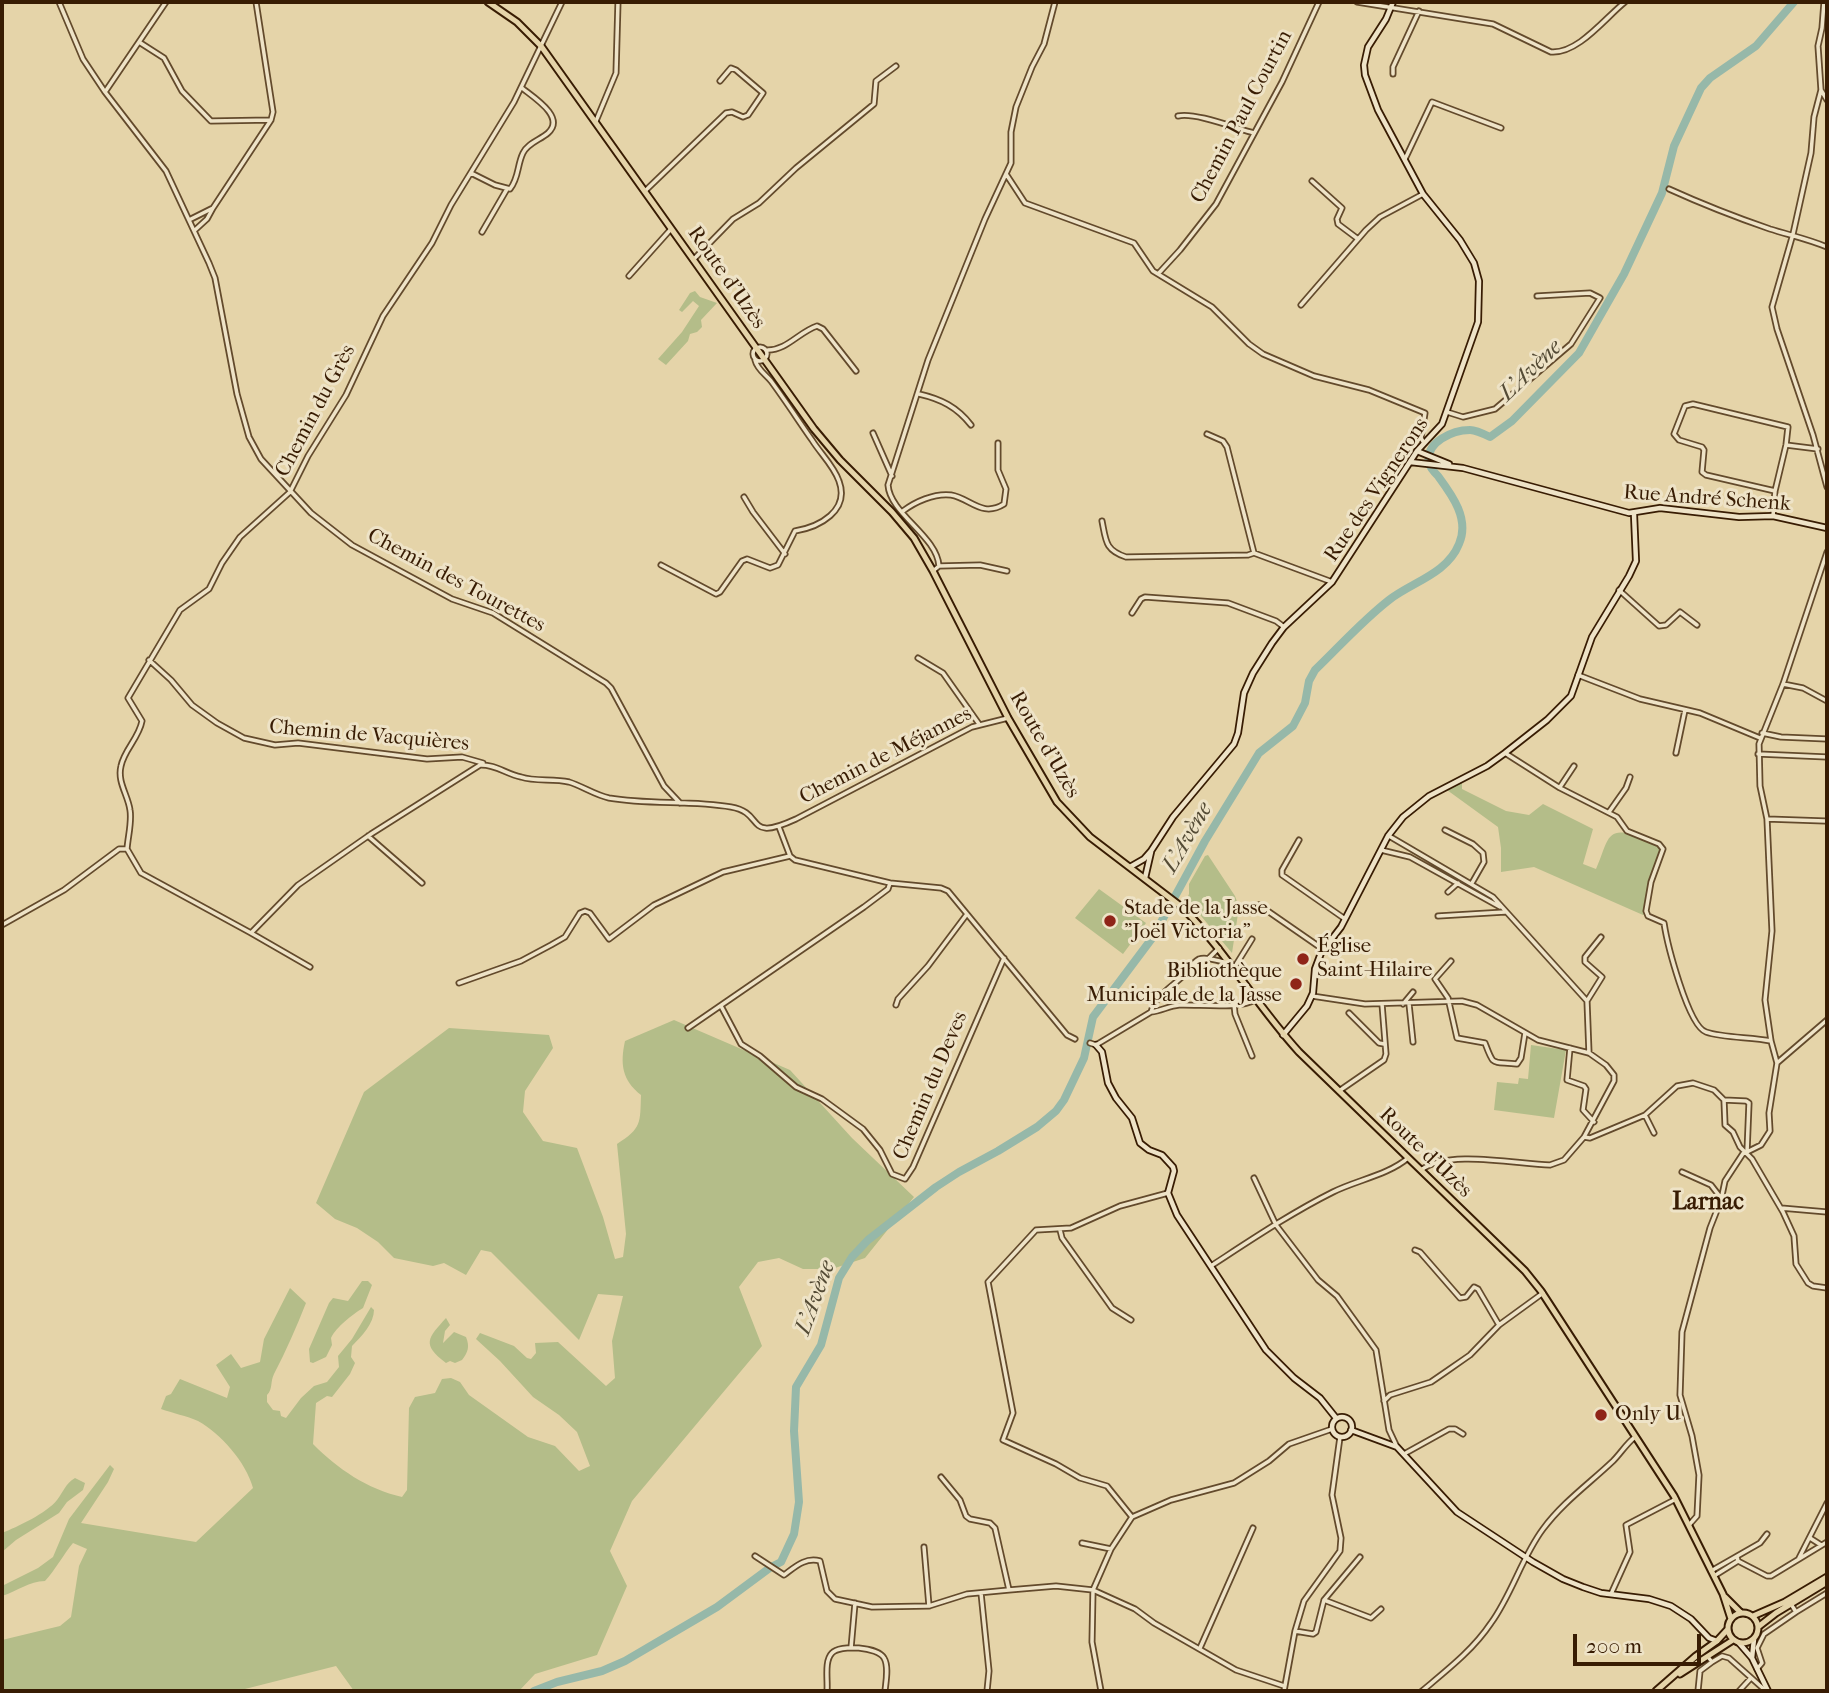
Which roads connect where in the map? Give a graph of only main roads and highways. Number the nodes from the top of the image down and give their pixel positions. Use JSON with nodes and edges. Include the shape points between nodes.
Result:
{"nodes":[{"id":1,"x":488,"y":2,"type":"edge"},
{"id":2,"x":1827,"y":1580,"type":"edge"},
{"id":3,"x":1723,"y":1594,"type":"junction"},
{"id":4,"x":1741,"y":1613,"type":"junction"},
{"id":5,"x":1753,"y":1616,"type":"junction"},
{"id":6,"x":1731,"y":1619,"type":"junction"},
{"id":7,"x":1758,"y":1627,"type":"junction"},
{"id":8,"x":1728,"y":1629,"type":"junction"},
{"id":9,"x":1736,"y":1642,"type":"junction"},
{"id":10,"x":1706,"y":1652,"type":"junction"},
{"id":11,"x":1658,"y":1689,"type":"edge"}],
"edges":[{"from":1,"to":3,"type":"main road","name":"Route d'Uzès","via":[[541,46],[840,460],[904,524],[1057,802],[1079,826],[1183,908],[1219,948],[1283,1035],[1543,1293],[1676,1499]]},
{"from":2,"to":5,"type":"main road"},
{"from":2,"to":7,"type":"main road"},
{"from":3,"to":4,"type":"main road","name":"Route d'Uzès"},
{"from":3,"to":6,"type":"main road","name":"Route d'Uzès"},
{"from":4,"to":5,"type":"main road"},
{"from":4,"to":6,"type":"main road"},
{"from":5,"to":7,"type":"main road"},
{"from":6,"to":8,"type":"main road"},
{"from":7,"to":9,"type":"main road","via":[[1754,1639]]},
{"from":8,"to":9,"type":"main road"},
{"from":8,"to":10,"type":"main road"},
{"from":9,"to":10,"type":"main road"},
{"from":10,"to":11,"type":"main road"}]}
